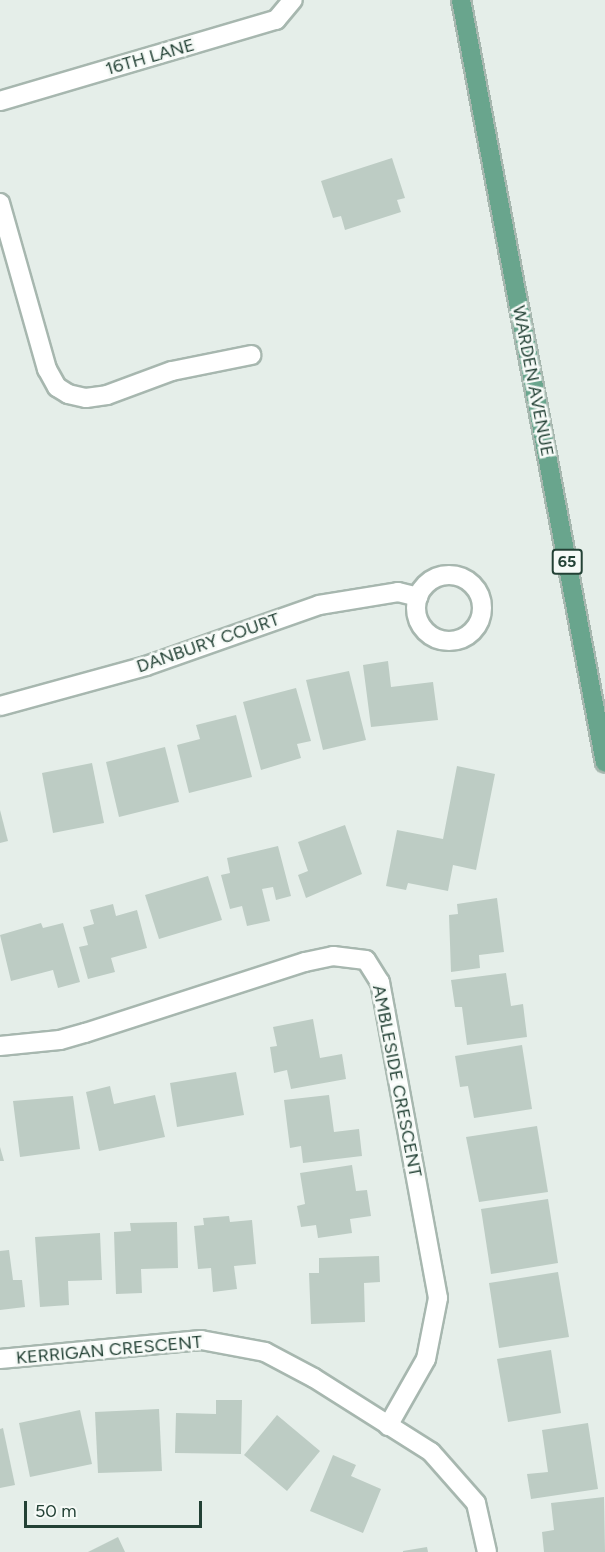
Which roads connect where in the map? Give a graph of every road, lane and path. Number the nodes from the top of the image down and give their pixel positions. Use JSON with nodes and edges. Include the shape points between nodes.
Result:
{"nodes":[{"id":1,"x":293,"y":0,"type":"edge"},
{"id":2,"x":461,"y":0,"type":"edge"},
{"id":3,"x":0,"y":101,"type":"edge"},
{"id":4,"x":0,"y":203,"type":"edge"},
{"id":5,"x":251,"y":355,"type":"dead end"},
{"id":6,"x":418,"y":597,"type":"dead end"},
{"id":7,"x":0,"y":706,"type":"edge"},
{"id":8,"x":605,"y":763,"type":"edge"},
{"id":9,"x":0,"y":1046,"type":"edge"},
{"id":10,"x":0,"y":1359,"type":"edge"},
{"id":11,"x":388,"y":1426,"type":"junction"},
{"id":12,"x":487,"y":1552,"type":"edge"}],
"edges":[{"from":1,"to":3,"type":"street","name":"16TH LANE","via":[[276,20]]},
{"from":2,"to":8,"type":"main road","name":"WARDEN AVENUE","number":"65"},
{"from":4,"to":5,"type":"street","via":[[47,369],[57,387],[68,394],[86,398],[107,395],[172,371]]},
{"from":6,"to":7,"type":"street","name":"DANBURY COURT","via":[[389,593],[319,605],[146,666]]},
{"from":9,"to":11,"type":"street","name":"AMBLESIDE CRESCENT","via":[[60,1040],[333,956],[366,960],[380,982],[438,1298],[426,1359]]},
{"from":10,"to":11,"type":"street","name":"KERRIGAN CRESCENT","via":[[201,1340],[236,1344],[290,1364]]},
{"from":11,"to":12,"type":"street","name":"KERRIGAN CRESCENT","via":[[431,1452],[477,1503]]}]}
